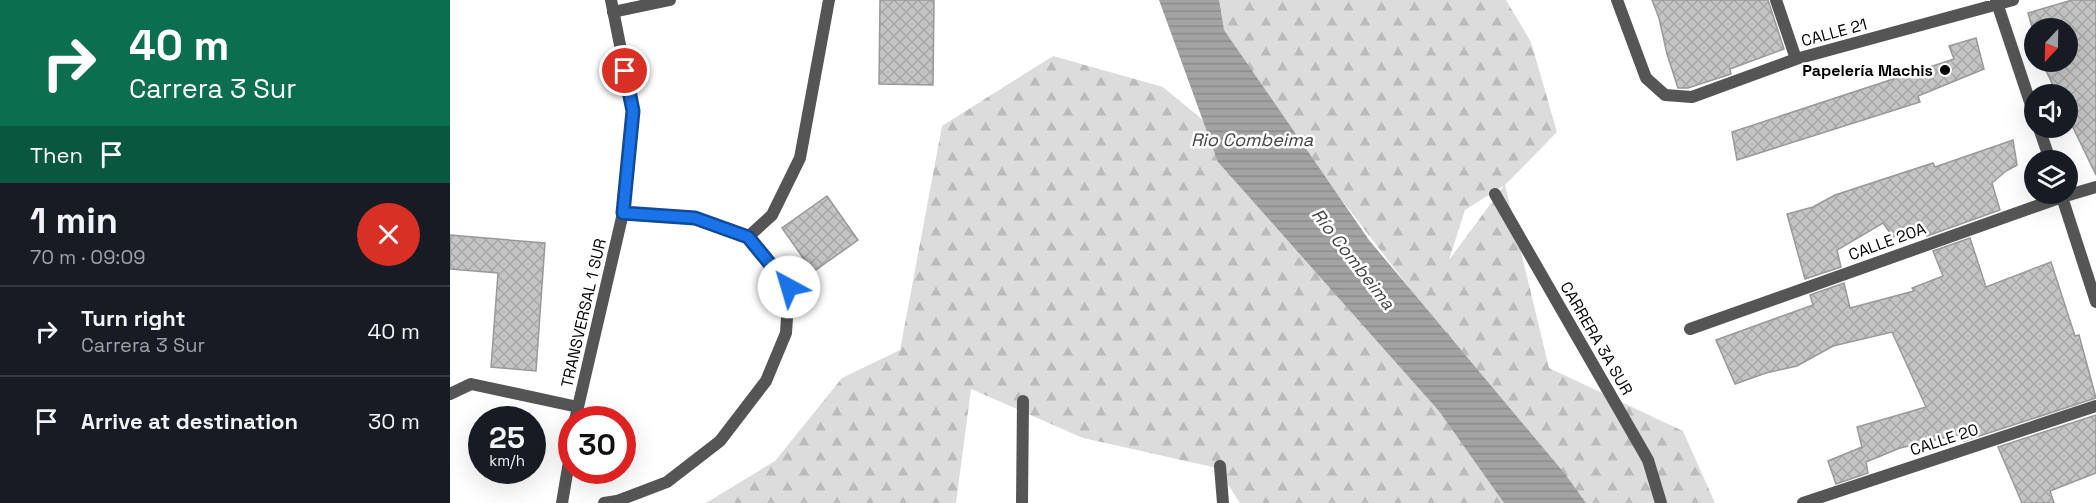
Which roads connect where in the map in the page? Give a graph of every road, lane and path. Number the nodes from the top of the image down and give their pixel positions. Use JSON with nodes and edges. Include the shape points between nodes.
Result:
{"nodes":[{"id":1,"x":669,"y":0,"type":"edge"},
{"id":2,"x":830,"y":0,"type":"edge"},
{"id":3,"x":1617,"y":0,"type":"edge"},
{"id":4,"x":1776,"y":0,"type":"edge"},
{"id":5,"x":2013,"y":0,"type":"edge"},
{"id":6,"x":1997,"y":2,"type":"edge"},
{"id":7,"x":612,"y":6,"type":"edge"},
{"id":8,"x":1796,"y":59,"type":"junction"},
{"id":9,"x":2024,"y":84,"type":"edge"},
{"id":10,"x":2096,"y":187,"type":"edge"},
{"id":11,"x":2078,"y":191,"type":"edge"},
{"id":12,"x":1495,"y":194,"type":"dead end"},
{"id":13,"x":2036,"y":204,"type":"edge"},
{"id":14,"x":2064,"y":204,"type":"edge"},
{"id":15,"x":623,"y":213,"type":"junction"},
{"id":16,"x":748,"y":237,"type":"junction"},
{"id":17,"x":2096,"y":302,"type":"edge"},
{"id":18,"x":1690,"y":329,"type":"dead end"},
{"id":19,"x":450,"y":394,"type":"edge"},
{"id":20,"x":1023,"y":400,"type":"dead end"},
{"id":21,"x":573,"y":406,"type":"edge"},
{"id":22,"x":578,"y":406,"type":"edge"},
{"id":23,"x":2096,"y":406,"type":"edge"},
{"id":24,"x":1220,"y":466,"type":"dead end"},
{"id":25,"x":565,"y":484,"type":"edge"},
{"id":26,"x":562,"y":503,"type":"edge"},
{"id":27,"x":604,"y":503,"type":"edge"},
{"id":28,"x":1022,"y":503,"type":"edge"},
{"id":29,"x":1223,"y":503,"type":"edge"},
{"id":30,"x":1661,"y":503,"type":"edge"},
{"id":31,"x":1803,"y":503,"type":"edge"}],
"edges":[{"from":1,"to":7,"type":"street"},
{"from":2,"to":16,"type":"street","via":[[800,158],[772,215]]},
{"from":3,"to":8,"type":"street","name":"CALLE 21","via":[[1646,78],[1665,95],[1692,97]]},
{"from":4,"to":8,"type":"street"},
{"from":5,"to":6,"type":"street","name":"CALLE 21"},
{"from":6,"to":8,"type":"street","name":"CALLE 21"},
{"from":6,"to":9,"type":"street"},
{"from":7,"to":15,"type":"street","name":"TRANSVERSAL 1 SUR","via":[[633,111]]},
{"from":10,"to":11,"type":"street","name":"CALLE 20A"},
{"from":12,"to":30,"type":"street","name":"CARRERA 3A SUR","via":[[1648,460]]},
{"from":13,"to":18,"type":"street","name":"CALLE 20A"},
{"from":14,"to":17,"type":"street"},
{"from":15,"to":16,"type":"street","via":[[695,218]]},
{"from":15,"to":22,"type":"street","name":"TRANSVERSAL 1 SUR"},
{"from":16,"to":27,"type":"street","via":[[789,287],[786,333],[766,381],[720,441],[667,482]]},
{"from":19,"to":21,"type":"street","via":[[471,384]]},
{"from":20,"to":28,"type":"street"},
{"from":23,"to":31,"type":"street","name":"CALLE 20"},
{"from":24,"to":29,"type":"street"},
{"from":25,"to":26,"type":"street"}]}
